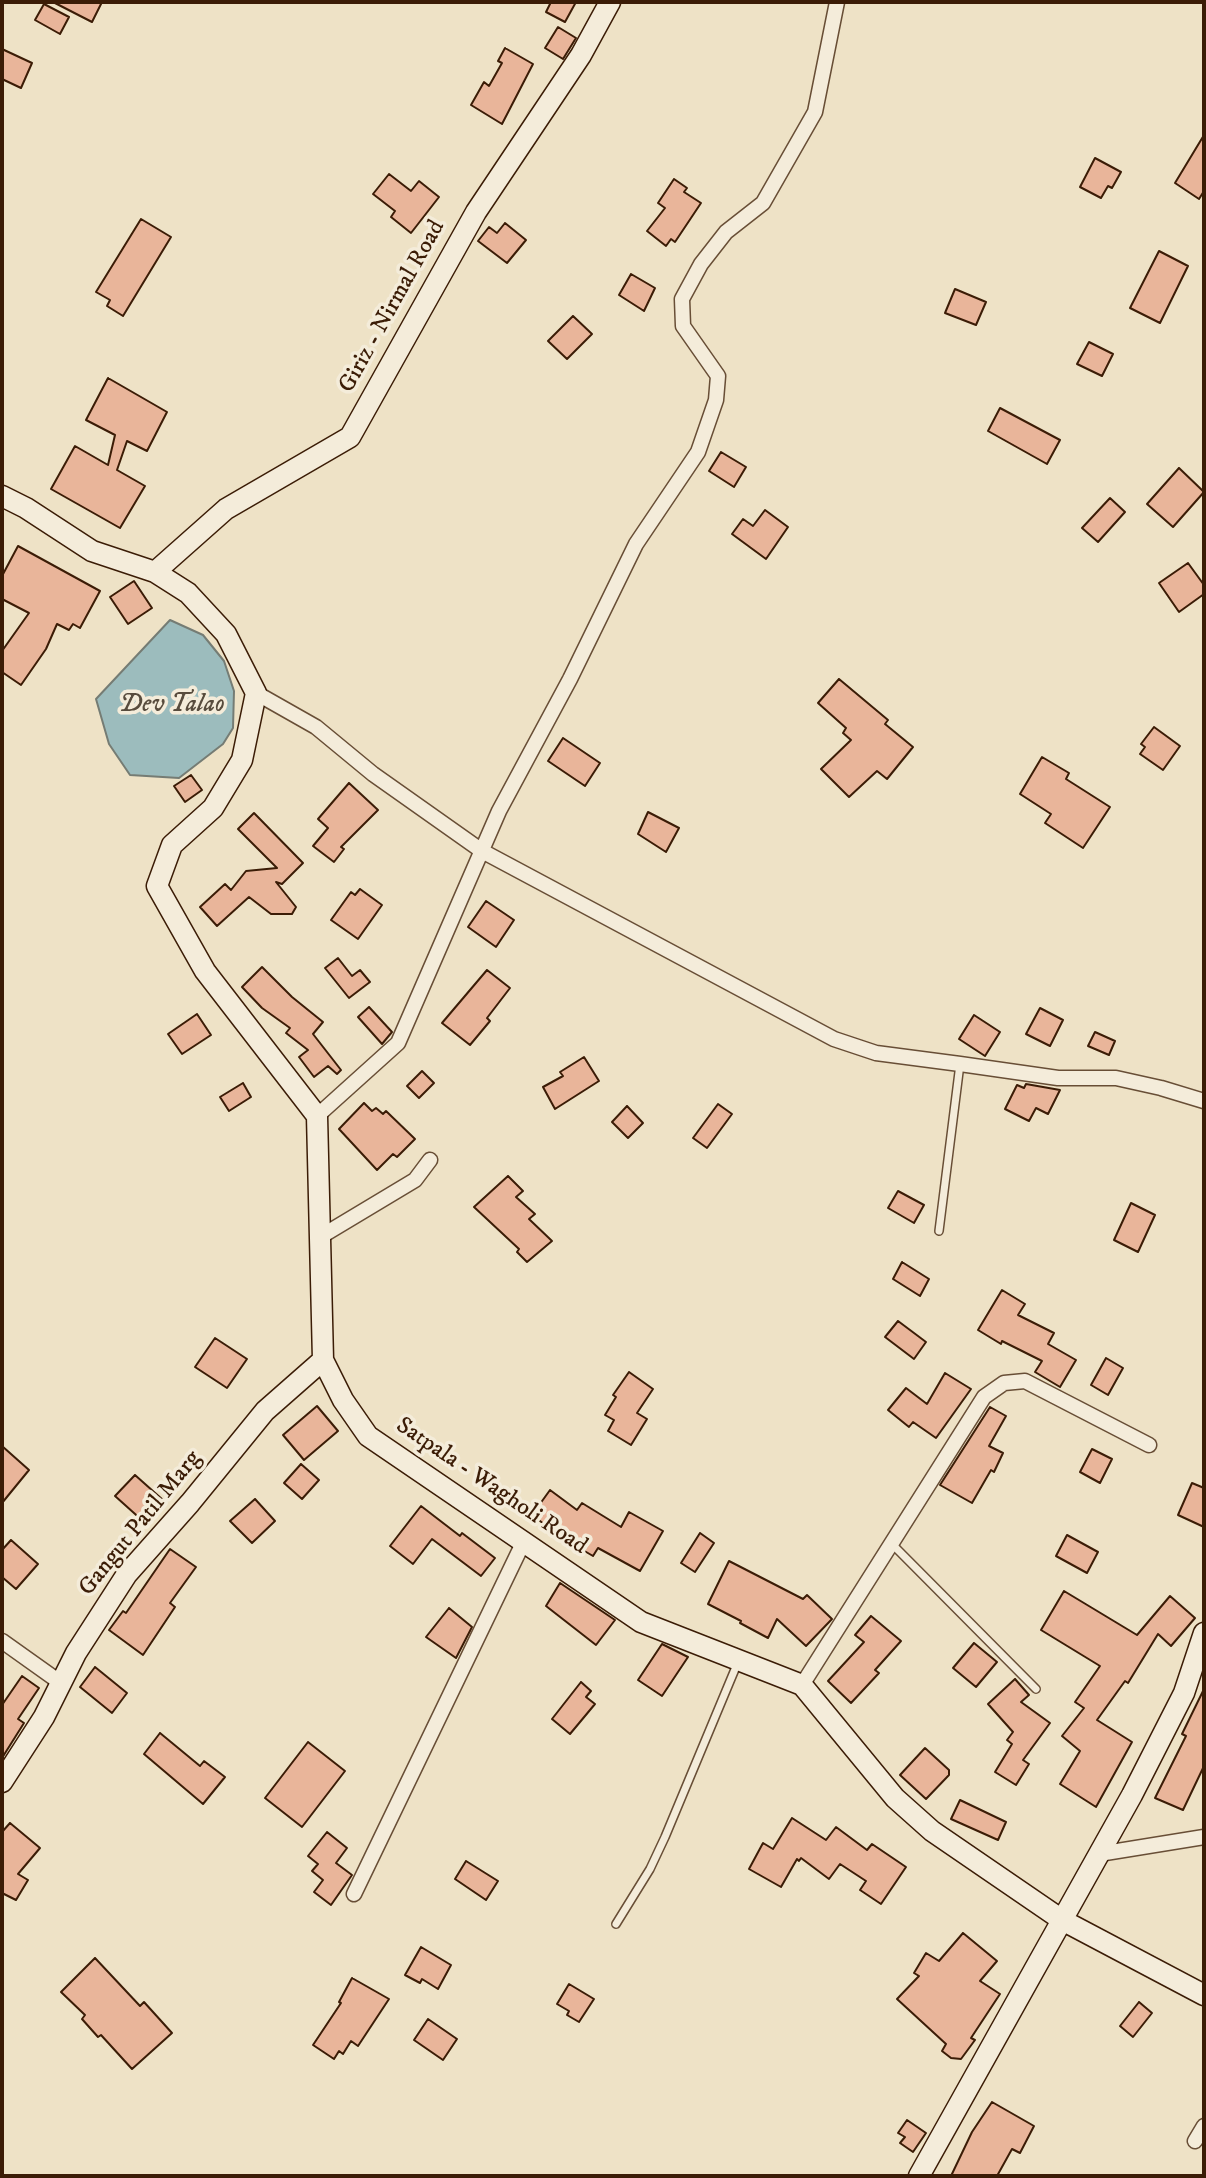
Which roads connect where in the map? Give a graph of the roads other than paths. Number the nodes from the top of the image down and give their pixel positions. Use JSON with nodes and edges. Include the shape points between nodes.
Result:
{"nodes":[{"id":1,"x":610,"y":2,"type":"edge"},
{"id":2,"x":837,"y":2,"type":"edge"},
{"id":3,"x":2,"y":496,"type":"edge"},
{"id":4,"x":155,"y":572,"type":"junction"},
{"id":5,"x":256,"y":693,"type":"junction"},
{"id":6,"x":482,"y":851,"type":"junction"},
{"id":7,"x":960,"y":1064,"type":"junction"},
{"id":8,"x":1204,"y":1101,"type":"edge"},
{"id":9,"x":317,"y":1116,"type":"junction"},
{"id":10,"x":430,"y":1160,"type":"dead end"},
{"id":11,"x":939,"y":1231,"type":"dead end"},
{"id":12,"x":320,"y":1237,"type":"junction"},
{"id":13,"x":323,"y":1360,"type":"junction"},
{"id":14,"x":1149,"y":1445,"type":"dead end"},
{"id":15,"x":524,"y":1541,"type":"junction"},
{"id":16,"x":891,"y":1543,"type":"junction"},
{"id":17,"x":1204,"y":1633,"type":"edge"},
{"id":18,"x":2,"y":1641,"type":"edge"},
{"id":19,"x":739,"y":1660,"type":"junction"},
{"id":20,"x":61,"y":1683,"type":"junction"},
{"id":21,"x":802,"y":1685,"type":"junction"},
{"id":22,"x":1036,"y":1689,"type":"dead end"},
{"id":23,"x":2,"y":1782,"type":"edge"},
{"id":24,"x":1204,"y":1837,"type":"edge"},
{"id":25,"x":1099,"y":1854,"type":"junction"},
{"id":26,"x":354,"y":1894,"type":"dead end"},
{"id":27,"x":1062,"y":1920,"type":"junction"},
{"id":28,"x":616,"y":1924,"type":"dead end"},
{"id":29,"x":1204,"y":1995,"type":"edge"},
{"id":30,"x":1204,"y":2126,"type":"edge"},
{"id":31,"x":1195,"y":2141,"type":"dead end"},
{"id":32,"x":919,"y":2176,"type":"edge"}],
"edges":[{"from":1,"to":4,"type":"main road","name":"Giriz - Nirmal Road","via":[[581,55],[476,212],[350,437],[226,509]]},
{"from":2,"to":6,"type":"street","via":[[815,112],[763,203],[726,232],[682,299],[683,326],[718,376],[716,400],[698,452],[636,544]]},
{"from":3,"to":4,"type":"main road","via":[[92,551]]},
{"from":4,"to":5,"type":"main road","via":[[188,593],[226,634]]},
{"from":5,"to":6,"type":"street","via":[[316,727]]},
{"from":5,"to":9,"type":"main road","via":[[242,760],[213,808],[172,845],[157,886],[205,971]]},
{"from":6,"to":7,"type":"street","via":[[834,1039],[876,1053]]},
{"from":6,"to":9,"type":"street","via":[[398,1043]]},
{"from":7,"to":8,"type":"street","via":[[1058,1078],[1116,1078]]},
{"from":7,"to":11,"type":"lane"},
{"from":9,"to":12,"type":"main road","name":"Satpala - Wagholi Road"},
{"from":10,"to":12,"type":"street","via":[[415,1180]]},
{"from":12,"to":13,"type":"main road","name":"Satpala - Wagholi Road"},
{"from":13,"to":15,"type":"main road","name":"Satpala - Wagholi Road","via":[[368,1436]]},
{"from":13,"to":20,"type":"main road","name":"Gangut Patil Marg","via":[[265,1411],[127,1574]]},
{"from":14,"to":16,"type":"street","via":[[1025,1381],[1004,1383],[984,1397]]},
{"from":15,"to":19,"type":"main road","name":"Satpala - Wagholi Road","via":[[641,1622]]},
{"from":15,"to":26,"type":"street"},
{"from":16,"to":21,"type":"street"},
{"from":16,"to":22,"type":"lane"},
{"from":17,"to":25,"type":"main road","via":[[1184,1693]]},
{"from":18,"to":20,"type":"street"},
{"from":19,"to":21,"type":"main road","name":"Satpala - Wagholi Road"},
{"from":19,"to":28,"type":"lane","via":[[665,1837]]},
{"from":20,"to":23,"type":"main road","name":"Gangut Patil Marg"},
{"from":21,"to":27,"type":"main road","name":"Satpala - Wagholi Road","via":[[895,1798],[932,1831]]},
{"from":24,"to":25,"type":"street"},
{"from":25,"to":27,"type":"main road"},
{"from":27,"to":29,"type":"main road","name":"Satpala - Wagholi Road"},
{"from":27,"to":32,"type":"main road"},
{"from":30,"to":31,"type":"street"}]}
